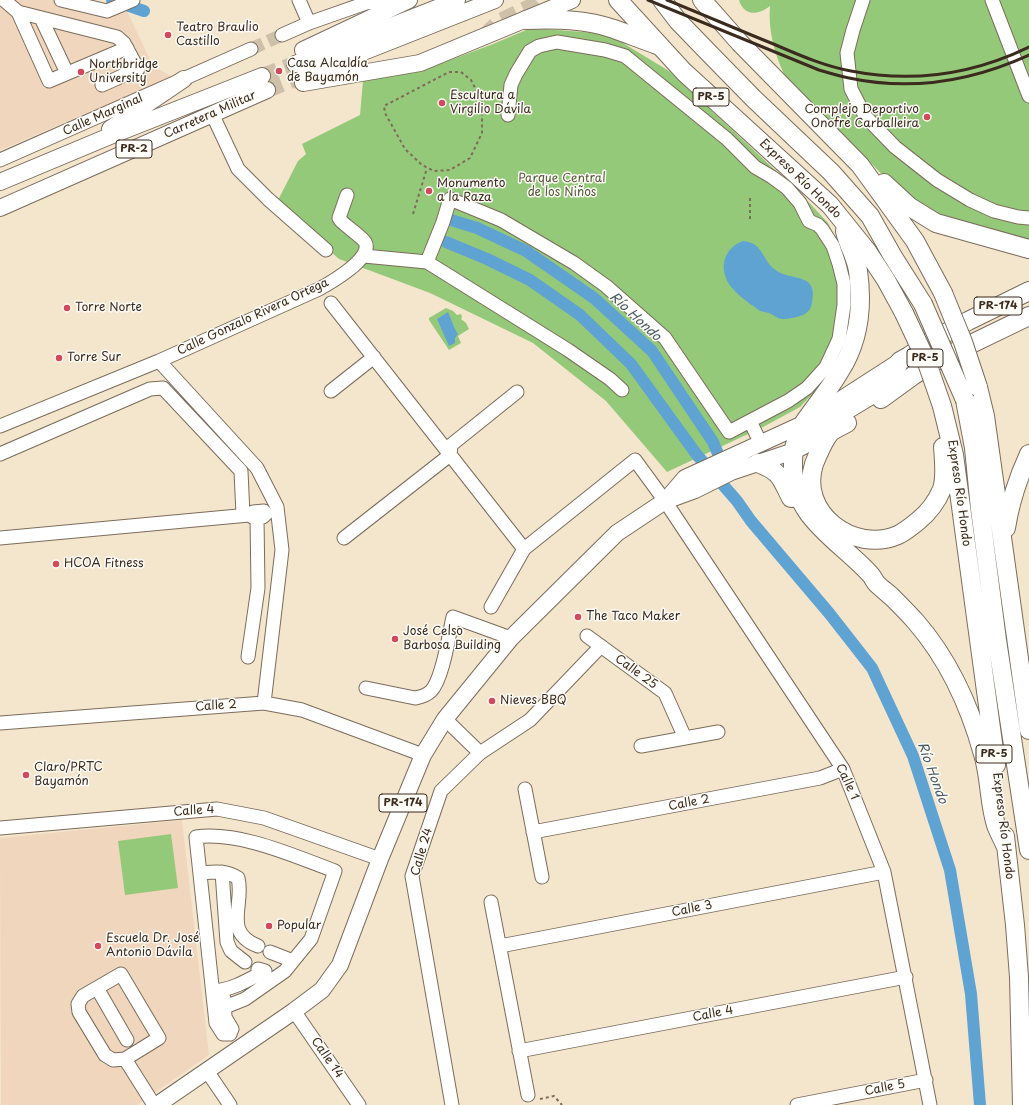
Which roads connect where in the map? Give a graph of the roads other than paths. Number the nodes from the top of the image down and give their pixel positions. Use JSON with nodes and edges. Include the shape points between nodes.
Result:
{"nodes":[{"id":1,"x":4,"y":0,"type":"edge"},
{"id":2,"x":61,"y":0,"type":"edge"},
{"id":3,"x":133,"y":0,"type":"edge"},
{"id":4,"x":299,"y":0,"type":"edge"},
{"id":5,"x":403,"y":0,"type":"edge"},
{"id":6,"x":409,"y":0,"type":"edge"},
{"id":7,"x":457,"y":0,"type":"edge"},
{"id":8,"x":495,"y":0,"type":"edge"},
{"id":9,"x":558,"y":0,"type":"edge"},
{"id":10,"x":572,"y":0,"type":"edge"},
{"id":11,"x":662,"y":0,"type":"edge"},
{"id":12,"x":691,"y":0,"type":"edge"},
{"id":13,"x":702,"y":0,"type":"edge"},
{"id":14,"x":720,"y":0,"type":"edge"},
{"id":15,"x":863,"y":0,"type":"edge"},
{"id":16,"x":992,"y":0,"type":"edge"},
{"id":17,"x":620,"y":1,"type":"edge"},
{"id":18,"x":18,"y":12,"type":"junction"},
{"id":19,"x":545,"y":12,"type":"junction"},
{"id":20,"x":41,"y":18,"type":"junction"},
{"id":21,"x":526,"y":20,"type":"junction"},
{"id":22,"x":309,"y":23,"type":"junction"},
{"id":23,"x":282,"y":35,"type":"tunnel mouth"},
{"id":24,"x":733,"y":35,"type":"junction"},
{"id":25,"x":659,"y":46,"type":"junction"},
{"id":26,"x":127,"y":48,"type":"junction"},
{"id":27,"x":250,"y":49,"type":"tunnel mouth"},
{"id":28,"x":297,"y":70,"type":"junction"},
{"id":29,"x":67,"y":73,"type":"junction"},
{"id":30,"x":184,"y":79,"type":"junction"},
{"id":31,"x":102,"y":85,"type":"dead end"},
{"id":32,"x":1029,"y":96,"type":"edge"},
{"id":33,"x":508,"y":115,"type":"dead end"},
{"id":34,"x":215,"y":120,"type":"dead end"},
{"id":35,"x":82,"y":148,"type":"junction"},
{"id":36,"x":0,"y":160,"type":"edge"},
{"id":37,"x":860,"y":166,"type":"junction"},
{"id":38,"x":0,"y":182,"type":"edge"},
{"id":39,"x":810,"y":187,"type":"junction"},
{"id":40,"x":347,"y":195,"type":"dead end"},
{"id":41,"x":0,"y":208,"type":"edge"},
{"id":42,"x":842,"y":218,"type":"junction"},
{"id":43,"x":1029,"y":218,"type":"edge"},
{"id":44,"x":1029,"y":249,"type":"edge"},
{"id":45,"x":326,"y":250,"type":"dead end"},
{"id":46,"x":892,"y":255,"type":"junction"},
{"id":47,"x":364,"y":256,"type":"junction"},
{"id":48,"x":427,"y":262,"type":"junction"},
{"id":49,"x":1029,"y":291,"type":"edge"},
{"id":50,"x":331,"y":303,"type":"dead end"},
{"id":51,"x":1029,"y":316,"type":"edge"},
{"id":52,"x":374,"y":357,"type":"junction"},
{"id":53,"x":159,"y":361,"type":"junction"},
{"id":54,"x":900,"y":361,"type":"junction"},
{"id":55,"x":622,"y":390,"type":"dead end"},
{"id":56,"x":331,"y":391,"type":"dead end"},
{"id":57,"x":517,"y":392,"type":"dead end"},
{"id":58,"x":942,"y":406,"type":"junction"},
{"id":59,"x":750,"y":421,"type":"junction"},
{"id":60,"x":803,"y":424,"type":"junction"},
{"id":61,"x":0,"y":426,"type":"edge"},
{"id":62,"x":831,"y":432,"type":"junction"},
{"id":63,"x":758,"y":451,"type":"junction"},
{"id":64,"x":794,"y":451,"type":"junction"},
{"id":65,"x":0,"y":454,"type":"edge"},
{"id":66,"x":1029,"y":454,"type":"edge"},
{"id":67,"x":450,"y":455,"type":"junction"},
{"id":68,"x":665,"y":501,"type":"junction"},
{"id":69,"x":258,"y":515,"type":"junction"},
{"id":70,"x":0,"y":538,"type":"edge"},
{"id":71,"x":344,"y":538,"type":"dead end"},
{"id":72,"x":1003,"y":543,"type":"junction"},
{"id":73,"x":524,"y":549,"type":"junction"},
{"id":74,"x":877,"y":584,"type":"junction"},
{"id":75,"x":491,"y":606,"type":"dead end"},
{"id":76,"x":587,"y":636,"type":"dead end"},
{"id":77,"x":511,"y":638,"type":"junction"},
{"id":78,"x":601,"y":646,"type":"junction"},
{"id":79,"x":248,"y":657,"type":"dead end"},
{"id":80,"x":366,"y":688,"type":"dead end"},
{"id":81,"x":264,"y":703,"type":"junction"},
{"id":82,"x":445,"y":719,"type":"junction"},
{"id":83,"x":0,"y":723,"type":"edge"},
{"id":84,"x":1029,"y":730,"type":"edge"},
{"id":85,"x":718,"y":732,"type":"dead end"},
{"id":86,"x":685,"y":738,"type":"junction"},
{"id":87,"x":641,"y":746,"type":"dead end"},
{"id":88,"x":480,"y":753,"type":"junction"},
{"id":89,"x":423,"y":755,"type":"junction"},
{"id":90,"x":843,"y":769,"type":"junction"},
{"id":91,"x":525,"y":789,"type":"dead end"},
{"id":92,"x":0,"y":828,"type":"edge"},
{"id":93,"x":533,"y":832,"type":"junction"},
{"id":94,"x":1006,"y":847,"type":"junction"},
{"id":95,"x":1029,"y":850,"type":"edge"},
{"id":96,"x":380,"y":859,"type":"junction"},
{"id":97,"x":222,"y":872,"type":"junction"},
{"id":98,"x":884,"y":872,"type":"junction"},
{"id":99,"x":200,"y":873,"type":"junction"},
{"id":100,"x":542,"y":877,"type":"dead end"},
{"id":101,"x":491,"y":902,"type":"dead end"},
{"id":102,"x":258,"y":946,"type":"dead end"},
{"id":103,"x":500,"y":946,"type":"junction"},
{"id":104,"x":270,"y":952,"type":"dead end"},
{"id":105,"x":245,"y":962,"type":"dead end"},
{"id":106,"x":293,"y":962,"type":"junction"},
{"id":107,"x":258,"y":969,"type":"dead end"},
{"id":108,"x":906,"y":977,"type":"junction"},
{"id":109,"x":97,"y":988,"type":"junction"},
{"id":110,"x":218,"y":991,"type":"junction"},
{"id":111,"x":225,"y":1007,"type":"junction"},
{"id":112,"x":294,"y":1011,"type":"junction"},
{"id":113,"x":230,"y":1034,"type":"junction"},
{"id":114,"x":127,"y":1040,"type":"dead end"},
{"id":115,"x":240,"y":1048,"type":"junction"},
{"id":116,"x":519,"y":1051,"type":"junction"},
{"id":117,"x":125,"y":1059,"type":"junction"},
{"id":118,"x":207,"y":1071,"type":"junction"},
{"id":119,"x":926,"y":1080,"type":"junction"},
{"id":120,"x":528,"y":1095,"type":"road end"},
{"id":121,"x":154,"y":1105,"type":"edge"},
{"id":122,"x":157,"y":1105,"type":"edge"},
{"id":123,"x":230,"y":1105,"type":"edge"},
{"id":124,"x":359,"y":1105,"type":"edge"},
{"id":125,"x":452,"y":1105,"type":"edge"},
{"id":126,"x":797,"y":1105,"type":"edge"},
{"id":127,"x":930,"y":1105,"type":"edge"},
{"id":128,"x":1022,"y":1105,"type":"edge"}],
"edges":[{"from":1,"to":18,"type":"street"},
{"from":2,"to":3,"type":"street","via":[[107,11]]},
{"from":4,"to":22,"type":"street"},
{"from":5,"to":22,"type":"street","via":[[366,3]]},
{"from":6,"to":28,"type":"main road","via":[[303,50]]},
{"from":7,"to":28,"type":"main road"},
{"from":8,"to":28,"type":"main road"},
{"from":9,"to":19,"type":"main road"},
{"from":10,"to":19,"type":"main road"},
{"from":11,"to":46,"type":"highway","via":[[678,21],[749,94],[831,172],[870,216]]},
{"from":12,"to":24,"type":"highway","via":[[715,25]]},
{"from":13,"to":24,"type":"highway"},
{"from":14,"to":24,"type":"highway"},
{"from":15,"to":43,"type":"street","via":[[847,53],[851,88],[865,116],[895,147],[937,180],[994,211]]},
{"from":16,"to":32,"type":"street"},
{"from":17,"to":25,"type":"highway","name":"Expreso Río Hondo","number":"PR-5"},
{"from":18,"to":20,"type":"street"},
{"from":18,"to":29,"type":"street","via":[[49,81]]},
{"from":19,"to":21,"type":"main road"},
{"from":20,"to":26,"type":"street","via":[[117,37]]},
{"from":20,"to":29,"type":"street"},
{"from":21,"to":25,"type":"highway","via":[[582,22],[614,29]]},
{"from":21,"to":28,"type":"main road","via":[[420,63]]},
{"from":22,"to":23,"type":"street"},
{"from":24,"to":37,"type":"highway"},
{"from":25,"to":39,"type":"highway","name":"Expreso Río Hondo","number":"PR-5"},
{"from":26,"to":29,"type":"street"},
{"from":26,"to":31,"type":"street","via":[[138,69]]},
{"from":27,"to":30,"type":"street","name":"Calle Marginal"},
{"from":30,"to":35,"type":"main road"},
{"from":30,"to":36,"type":"street","name":"Calle Marginal"},
{"from":33,"to":59,"type":"street","via":[[511,85],[530,51],[539,46],[557,42],[625,56],[727,139],[755,167],[787,188],[800,203],[809,221],[822,229],[840,264],[844,284],[839,339],[826,367],[807,388],[788,402]]},
{"from":34,"to":45,"type":"street","via":[[238,169]]},
{"from":35,"to":38,"type":"main road","name":"Carretera Militar","number":"PR-2"},
{"from":35,"to":41,"type":"main road","name":"Carretera Militar","number":"PR-2","via":[[265,83]]},
{"from":37,"to":44,"type":"highway","via":[[876,174],[910,207],[936,223]]},
{"from":37,"to":72,"type":"highway","bridge":true,"via":[[914,240],[943,293],[962,342],[985,416]]},
{"from":39,"to":42,"type":"highway","name":"Expreso Río Hondo","number":"PR-5"},
{"from":39,"to":46,"type":"highway","via":[[844,206]]},
{"from":40,"to":47,"type":"street","via":[[339,218],[364,242]]},
{"from":42,"to":58,"type":"highway","name":"Expreso Río Hondo","number":"PR-5","bridge":true,"via":[[886,280],[904,313],[926,360]]},
{"from":42,"to":60,"type":"highway","via":[[858,272],[859,321],[850,353]]},
{"from":46,"to":95,"type":"highway","bridge":true,"via":[[923,304],[965,400],[974,448],[997,640]]},
{"from":47,"to":48,"type":"street"},
{"from":47,"to":53,"type":"street","name":"Calle Gonzalo Rivera Ortega","via":[[319,289]]},
{"from":48,"to":55,"type":"street","via":[[568,350]]},
{"from":48,"to":59,"type":"street","via":[[450,199],[501,220],[574,263],[642,317],[664,338],[729,432]]},
{"from":49,"to":54,"type":"highway","number":"PR-174","via":[[931,341]]},
{"from":50,"to":52,"type":"street"},
{"from":51,"to":62,"type":"highway","number":"PR-174","via":[[936,361]]},
{"from":52,"to":56,"type":"street"},
{"from":52,"to":67,"type":"street"},
{"from":53,"to":61,"type":"street","name":"Calle Gonzalo Rivera Ortega"},
{"from":53,"to":69,"type":"street","name":"Calle Gonzalo Rivera Ortega","via":[[257,468],[277,507]]},
{"from":54,"to":60,"type":"main road"},
{"from":54,"to":64,"type":"highway","via":[[891,377],[854,406],[801,437],[795,444]]},
{"from":57,"to":67,"type":"street","via":[[451,445]]},
{"from":58,"to":62,"type":"highway","via":[[942,489],[925,515],[898,535],[885,538],[855,536],[834,526],[817,507],[813,498],[811,473]]},
{"from":58,"to":94,"type":"highway","name":"Expreso Río Hondo","number":"PR-5","via":[[954,455]]},
{"from":59,"to":63,"type":"street"},
{"from":60,"to":63,"type":"main road"},
{"from":62,"to":64,"type":"main road"},
{"from":63,"to":64,"type":"main road"},
{"from":63,"to":68,"type":"main road","via":[[731,472],[690,484]]},
{"from":63,"to":74,"type":"highway","via":[[770,468],[779,474],[807,523],[867,579]]},
{"from":64,"to":74,"type":"highway","via":[[793,477],[796,490],[809,514]]},
{"from":65,"to":69,"type":"street","via":[[150,389],[163,388],[241,471]]},
{"from":66,"to":72,"type":"highway","via":[[1013,495]]},
{"from":67,"to":71,"type":"street"},
{"from":67,"to":73,"type":"street"},
{"from":68,"to":73,"type":"street","name":"Calle 1","via":[[635,460]]},
{"from":68,"to":77,"type":"main road","number":"PR-174","via":[[617,533]]},
{"from":68,"to":90,"type":"street","name":"Calle 1"},
{"from":69,"to":70,"type":"street"},
{"from":69,"to":79,"type":"street","via":[[258,588]]},
{"from":69,"to":81,"type":"street","name":"Calle Gonzalo Rivera Ortega","via":[[282,550]]},
{"from":72,"to":84,"type":"highway"},
{"from":73,"to":75,"type":"street"},
{"from":74,"to":94,"type":"highway","via":[[929,638],[959,689],[984,754],[996,825]]},
{"from":76,"to":78,"type":"street","name":"Calle 25"},
{"from":77,"to":80,"type":"street","via":[[454,617],[439,679],[431,692],[414,698]]},
{"from":77,"to":82,"type":"main road","number":"PR-174"},
{"from":78,"to":86,"type":"street","name":"Calle 25","via":[[665,693]]},
{"from":78,"to":88,"type":"street","name":"Calle 24","via":[[530,720]]},
{"from":81,"to":83,"type":"street","name":"Calle 2"},
{"from":81,"to":89,"type":"street","name":"Calle 2","via":[[302,710]]},
{"from":82,"to":88,"type":"street"},
{"from":82,"to":89,"type":"main road","number":"PR-174"},
{"from":85,"to":86,"type":"street"},
{"from":86,"to":87,"type":"street"},
{"from":88,"to":125,"type":"street","name":"Calle 24","via":[[441,791],[412,876]]},
{"from":89,"to":96,"type":"main road","number":"PR-174"},
{"from":90,"to":93,"type":"street","name":"Calle 2","via":[[820,778]]},
{"from":90,"to":98,"type":"street","name":"Calle 1"},
{"from":91,"to":93,"type":"street"},
{"from":92,"to":96,"type":"street","name":"Calle 4","via":[[217,809],[264,818]]},
{"from":93,"to":100,"type":"street"},
{"from":94,"to":128,"type":"highway","name":"Expreso Río Hondo","number":"PR-5","via":[[1019,977]]},
{"from":96,"to":112,"type":"main road","number":"PR-174","via":[[340,965],[322,990]]},
{"from":97,"to":99,"type":"street"},
{"from":97,"to":102,"type":"street","via":[[238,878],[238,928],[248,942]]},
{"from":97,"to":105,"type":"street","via":[[227,942],[231,951]]},
{"from":98,"to":103,"type":"street","name":"Calle 3"},
{"from":98,"to":108,"type":"street","name":"Calle 1"},
{"from":99,"to":106,"type":"street","via":[[196,837],[207,835],[256,843],[335,871],[311,939]]},
{"from":99,"to":110,"type":"street"},
{"from":101,"to":103,"type":"street"},
{"from":103,"to":116,"type":"street"},
{"from":104,"to":106,"type":"street"},
{"from":106,"to":111,"type":"street","via":[[285,971],[245,999]]},
{"from":107,"to":110,"type":"street","via":[[265,971],[243,983]]},
{"from":108,"to":116,"type":"street","name":"Calle 4"},
{"from":108,"to":119,"type":"street","name":"Calle 1"},
{"from":109,"to":114,"type":"street"},
{"from":109,"to":117,"type":"street","via":[[83,996],[78,1004],[79,1012],[105,1055],[113,1060]]},
{"from":109,"to":117,"type":"street","via":[[121,974],[159,1038]]},
{"from":110,"to":111,"type":"street"},
{"from":110,"to":113,"type":"street","via":[[216,1023],[223,1034]]},
{"from":111,"to":113,"type":"street","via":[[226,1017],[232,1029]]},
{"from":112,"to":115,"type":"main road","number":"PR-174"},
{"from":112,"to":124,"type":"street","name":"Calle 14"},
{"from":113,"to":115,"type":"street"},
{"from":115,"to":118,"type":"main road","number":"PR-174"},
{"from":116,"to":120,"type":"street"},
{"from":117,"to":121,"type":"street"},
{"from":118,"to":122,"type":"main road","number":"PR-174"},
{"from":118,"to":123,"type":"street"},
{"from":119,"to":126,"type":"street","name":"Calle 5"},
{"from":119,"to":127,"type":"street","name":"Calle 1"}]}
